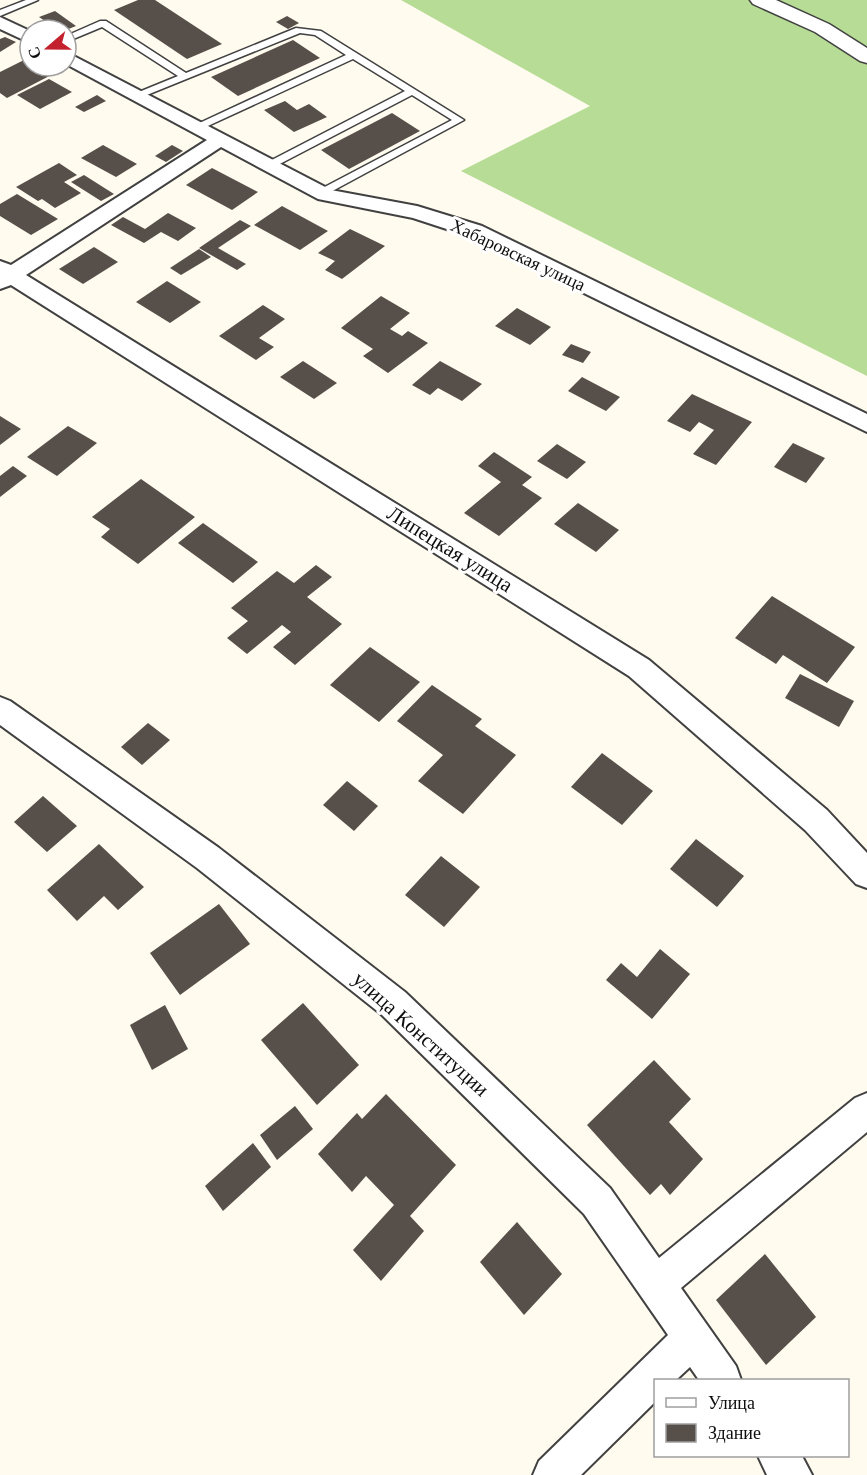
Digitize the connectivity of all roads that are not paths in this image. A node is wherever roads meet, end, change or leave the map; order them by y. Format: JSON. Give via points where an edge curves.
{"nodes":[{"id":1,"x":34,"y":0,"type":"edge"},
{"id":2,"x":760,"y":0,"type":"edge"},
{"id":3,"x":0,"y":13,"type":"edge"},
{"id":4,"x":0,"y":22,"type":"edge"},
{"id":5,"x":18,"y":32,"type":"edge"},
{"id":6,"x":78,"y":34,"type":"edge"},
{"id":7,"x":353,"y":55,"type":"junction"},
{"id":8,"x":867,"y":57,"type":"edge"},
{"id":9,"x":78,"y":64,"type":"edge"},
{"id":10,"x":185,"y":76,"type":"junction"},
{"id":11,"x":412,"y":91,"type":"junction"},
{"id":12,"x":137,"y":96,"type":"junction"},
{"id":13,"x":197,"y":128,"type":"junction"},
{"id":14,"x":219,"y":140,"type":"junction"},
{"id":15,"x":268,"y":166,"type":"junction"},
{"id":16,"x":321,"y":193,"type":"junction"},
{"id":17,"x":4,"y":274,"type":"edge"},
{"id":18,"x":867,"y":424,"type":"edge"},
{"id":19,"x":0,"y":709,"type":"edge"},
{"id":20,"x":867,"y":874,"type":"edge"},
{"id":21,"x":867,"y":1110,"type":"edge"},
{"id":22,"x":657,"y":1284,"type":"junction"},
{"id":23,"x":692,"y":1338,"type":"junction"},
{"id":24,"x":721,"y":1379,"type":"edge"},
{"id":25,"x":779,"y":1457,"type":"edge"},
{"id":26,"x":553,"y":1475,"type":"edge"},
{"id":27,"x":792,"y":1475,"type":"edge"}],
"edges":[{"from":1,"to":3,"type":"lane"},
{"from":2,"to":8,"type":"street","via":[[822,28]]},
{"from":4,"to":5,"type":"street"},
{"from":6,"to":10,"type":"lane","via":[[103,23]]},
{"from":7,"to":10,"type":"lane","via":[[318,33],[298,30]]},
{"from":7,"to":11,"type":"lane"},
{"from":7,"to":13,"type":"lane"},
{"from":9,"to":12,"type":"street","name":"Хабаровская улица"},
{"from":10,"to":12,"type":"lane"},
{"from":11,"to":15,"type":"lane"},
{"from":11,"to":16,"type":"lane","via":[[459,120]]},
{"from":12,"to":13,"type":"street","name":"Хабаровская улица"},
{"from":13,"to":14,"type":"street","name":"Хабаровская улица"},
{"from":14,"to":15,"type":"street","name":"Хабаровская улица"},
{"from":14,"to":17,"type":"street"},
{"from":15,"to":16,"type":"street","name":"Хабаровская улица"},
{"from":16,"to":18,"type":"street","name":"Хабаровская улица","via":[[417,212],[475,231]]},
{"from":17,"to":20,"type":"street","name":"Липецкая улица","via":[[639,668],[816,820]]},
{"from":19,"to":22,"type":"street","name":"улица Конституции","via":[[208,858],[393,1003],[597,1201]]},
{"from":21,"to":22,"type":"street"},
{"from":22,"to":23,"type":"street","name":"улица Конституции"},
{"from":23,"to":24,"type":"street","name":"улица Конституции"},
{"from":23,"to":26,"type":"street"},
{"from":25,"to":27,"type":"street"}]}
